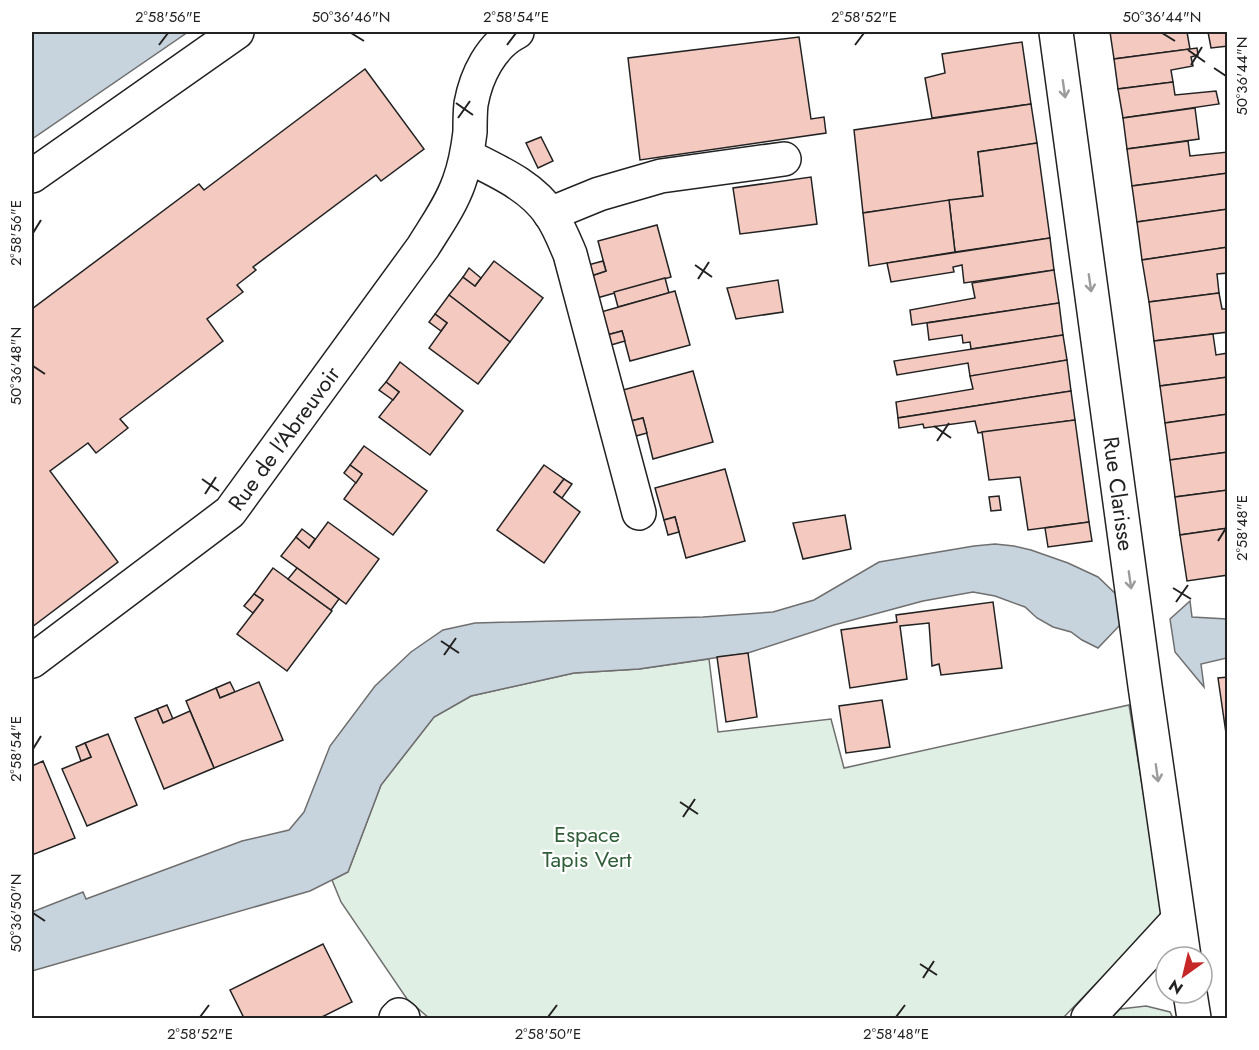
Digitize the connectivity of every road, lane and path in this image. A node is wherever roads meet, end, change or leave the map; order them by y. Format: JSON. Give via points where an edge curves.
{"nodes":[{"id":1,"x":237,"y":32,"type":"edge"},
{"id":2,"x":517,"y":32,"type":"edge"},
{"id":3,"x":1056,"y":32,"type":"edge"},
{"id":4,"x":467,"y":156,"type":"junction"},
{"id":5,"x":784,"y":159,"type":"dead end"},
{"id":6,"x":32,"y":176,"type":"edge"},
{"id":7,"x":550,"y":214,"type":"junction"},
{"id":8,"x":639,"y":513,"type":"dead end"},
{"id":9,"x":32,"y":661,"type":"edge"},
{"id":10,"x":1179,"y":920,"type":"junction"},
{"id":11,"x":1182,"y":945,"type":"edge"},
{"id":12,"x":1088,"y":1018,"type":"edge"}],
"edges":[{"from":1,"to":6,"type":"street"},
{"from":2,"to":4,"type":"street","name":"Rue de l'Abreuvoir","via":[[491,55],[479,76],[471,104]]},
{"from":3,"to":10,"type":"street","name":"Rue Clarisse","one_way":true},
{"from":4,"to":7,"type":"street","via":[[515,181]]},
{"from":4,"to":9,"type":"street","name":"Rue de l'Abreuvoir","via":[[459,183],[423,247],[230,512]]},
{"from":5,"to":7,"type":"street","via":[[661,176],[598,194]]},
{"from":7,"to":8,"type":"street","via":[[570,254]]},
{"from":10,"to":11,"type":"street","name":"Rue Clarisse"},
{"from":10,"to":12,"type":"street"}]}
